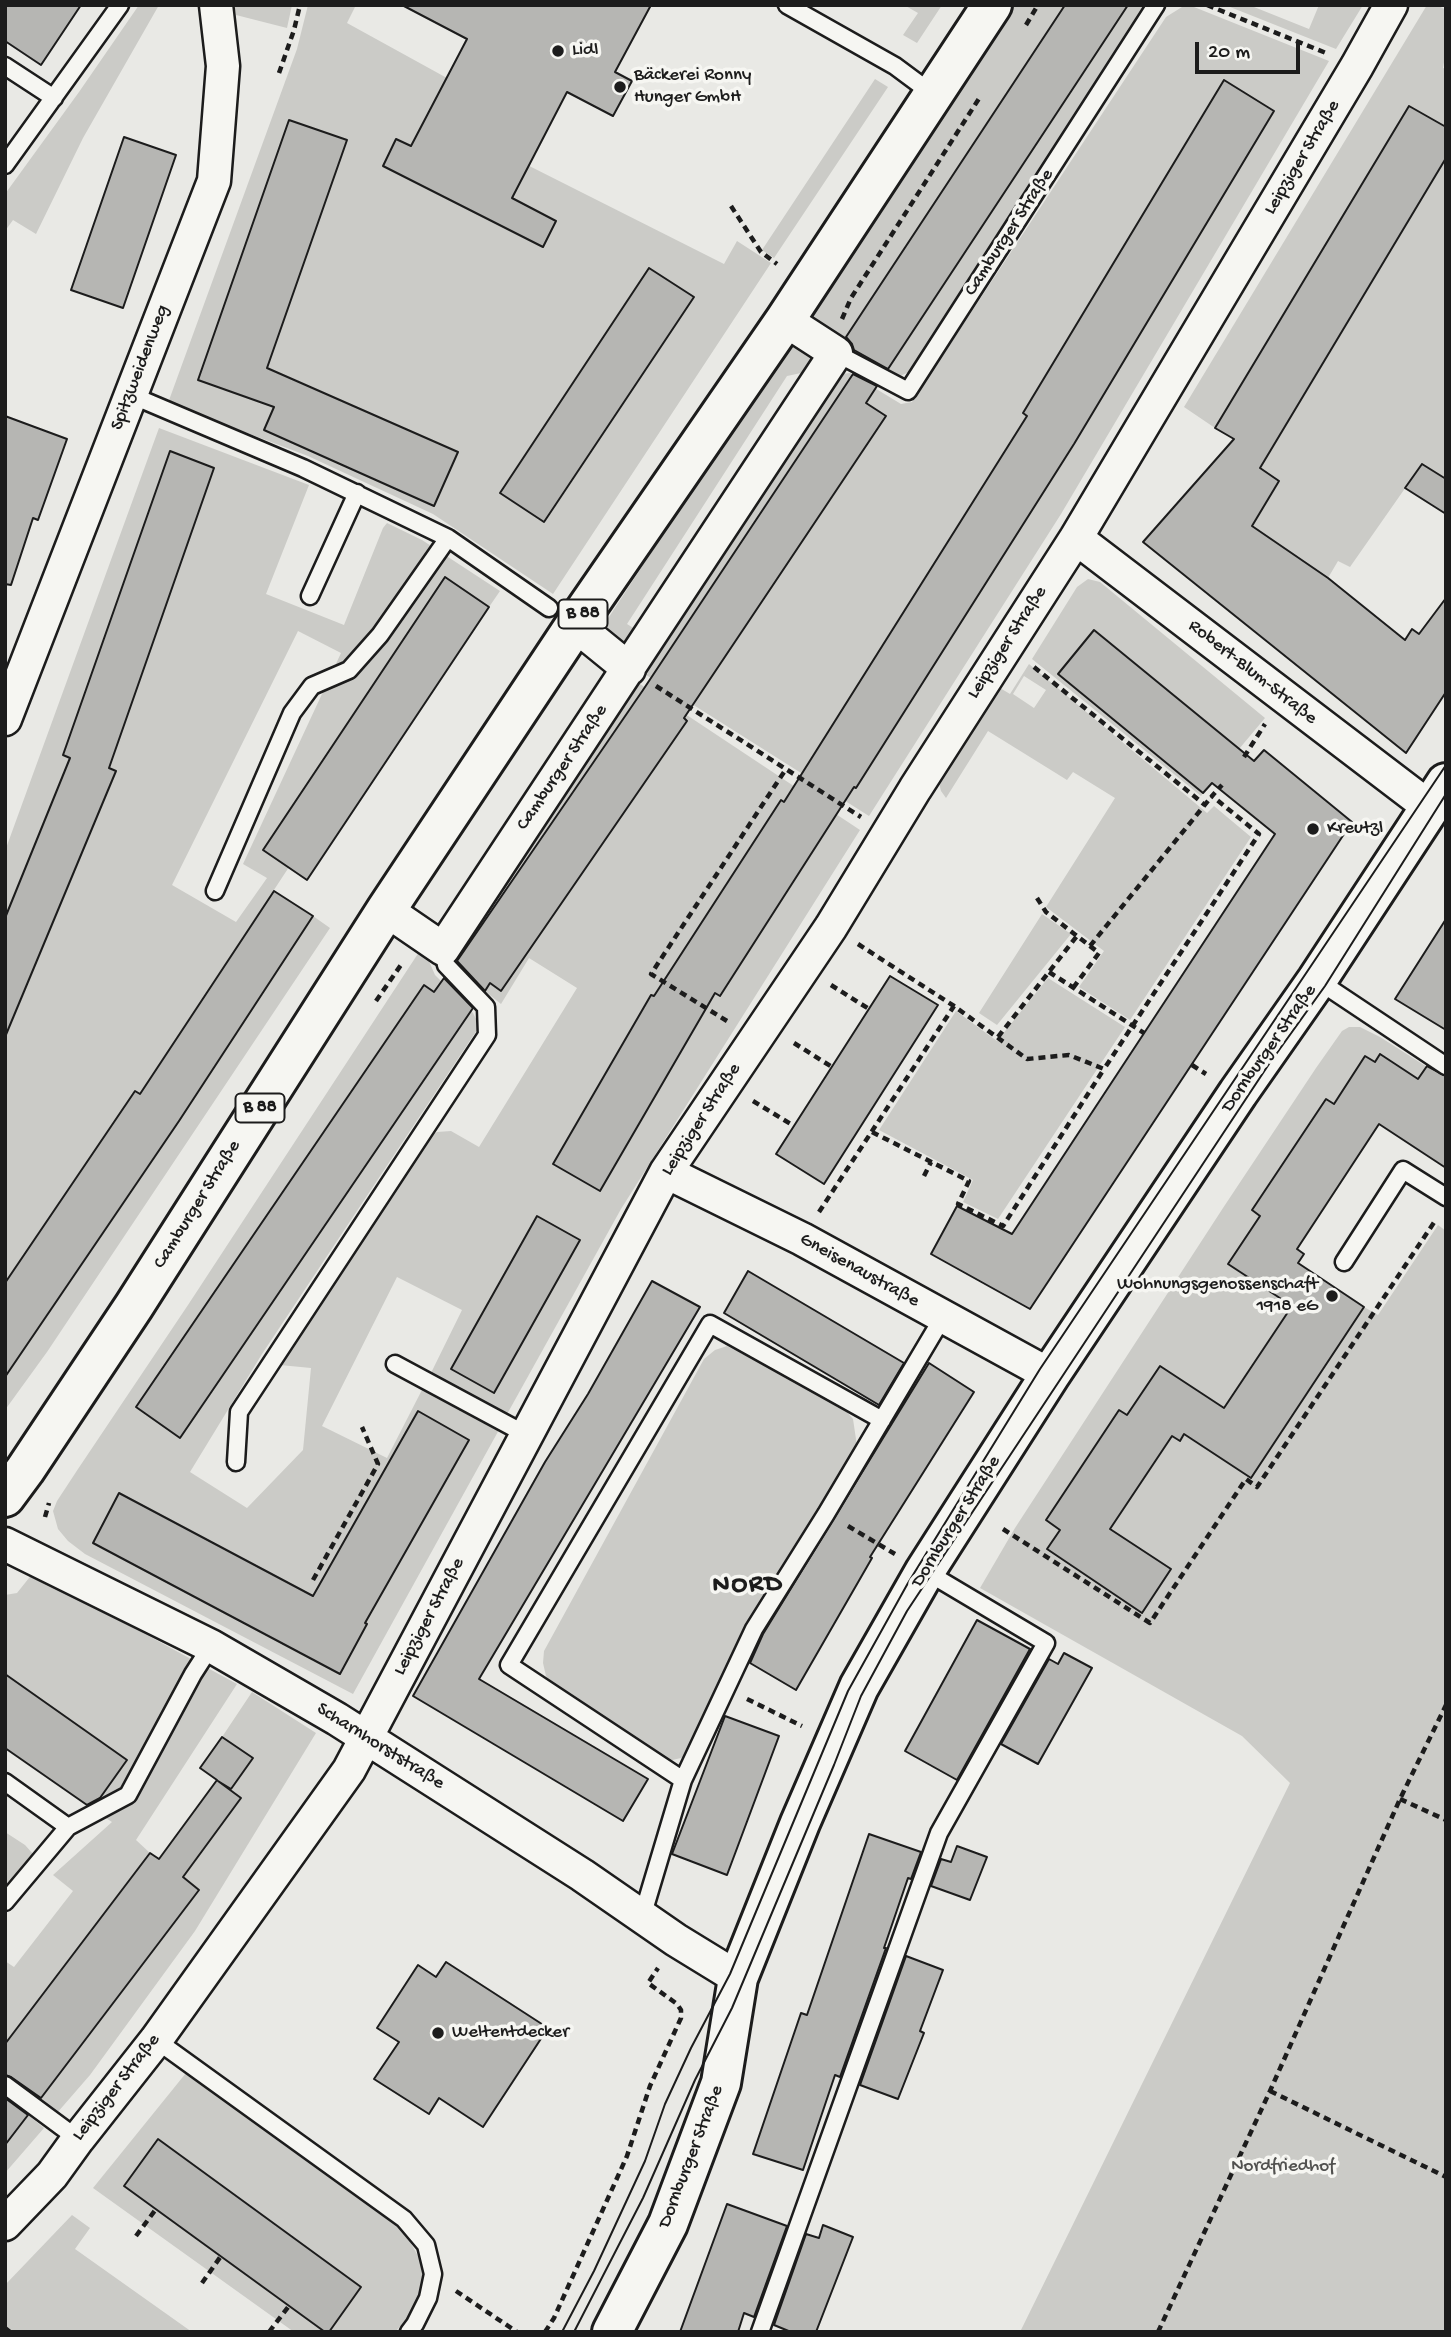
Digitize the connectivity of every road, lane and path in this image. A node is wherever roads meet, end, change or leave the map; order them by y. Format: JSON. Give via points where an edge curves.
{"nodes":[{"id":1,"x":120,"y":5,"type":"edge"},
{"id":2,"x":216,"y":5,"type":"edge"},
{"id":3,"x":300,"y":5,"type":"edge"},
{"id":4,"x":787,"y":5,"type":"edge"},
{"id":5,"x":992,"y":5,"type":"edge"},
{"id":6,"x":1038,"y":5,"type":"edge"},
{"id":7,"x":1156,"y":5,"type":"edge"},
{"id":8,"x":1207,"y":5,"type":"edge"},
{"id":9,"x":1391,"y":5,"type":"edge"},
{"id":10,"x":1023,"y":29,"type":"dead end"},
{"id":11,"x":5,"y":66,"type":"edge"},
{"id":12,"x":1357,"y":66,"type":"junction"},
{"id":13,"x":279,"y":73,"type":"dead end"},
{"id":14,"x":986,"y":87,"type":"dead end"},
{"id":15,"x":934,"y":94,"type":"junction"},
{"id":16,"x":54,"y":98,"type":"junction"},
{"id":17,"x":5,"y":165,"type":"edge"},
{"id":18,"x":732,"y":206,"type":"dead end"},
{"id":19,"x":777,"y":264,"type":"dead end"},
{"id":20,"x":785,"y":320,"type":"junction"},
{"id":21,"x":833,"y":351,"type":"junction"},
{"id":22,"x":131,"y":395,"type":"junction"},
{"id":23,"x":356,"y":493,"type":"junction"},
{"id":24,"x":448,"y":538,"type":"junction"},
{"id":25,"x":1076,"y":538,"type":"junction"},
{"id":26,"x":310,"y":596,"type":"dead end"},
{"id":27,"x":562,"y":616,"type":"junction"},
{"id":28,"x":1026,"y":660,"type":"dead end"},
{"id":29,"x":629,"y":669,"type":"junction"},
{"id":30,"x":5,"y":719,"type":"edge"},
{"id":31,"x":786,"y":769,"type":"junction"},
{"id":32,"x":1222,"y":785,"type":"dead end"},
{"id":33,"x":1438,"y":795,"type":"edge"},
{"id":34,"x":1212,"y":796,"type":"junction"},
{"id":35,"x":1205,"y":805,"type":"junction"},
{"id":36,"x":887,"y":833,"type":"junction"},
{"id":37,"x":215,"y":891,"type":"dead end"},
{"id":38,"x":1037,"y":898,"type":"dead end"},
{"id":39,"x":386,"y":910,"type":"junction"},
{"id":40,"x":831,"y":927,"type":"junction"},
{"id":41,"x":1077,"y":936,"type":"junction"},
{"id":42,"x":1090,"y":946,"type":"junction"},
{"id":43,"x":443,"y":949,"type":"junction"},
{"id":44,"x":803,"y":968,"type":"junction"},
{"id":45,"x":1049,"y":972,"type":"junction"},
{"id":46,"x":1317,"y":980,"type":"junction"},
{"id":47,"x":1073,"y":988,"type":"junction"},
{"id":48,"x":954,"y":1006,"type":"junction"},
{"id":49,"x":869,"y":1009,"type":"dead end"},
{"id":50,"x":750,"y":1025,"type":"junction"},
{"id":51,"x":1132,"y":1027,"type":"junction"},
{"id":52,"x":1144,"y":1032,"type":"dead end"},
{"id":53,"x":998,"y":1037,"type":"junction"},
{"id":54,"x":1446,"y":1066,"type":"edge"},
{"id":55,"x":832,"y":1067,"type":"dead end"},
{"id":56,"x":1104,"y":1069,"type":"junction"},
{"id":57,"x":726,"y":1083,"type":"junction"},
{"id":58,"x":794,"y":1126,"type":"dead end"},
{"id":59,"x":872,"y":1132,"type":"junction"},
{"id":60,"x":931,"y":1162,"type":"junction"},
{"id":61,"x":666,"y":1172,"type":"junction"},
{"id":62,"x":923,"y":1176,"type":"dead end"},
{"id":63,"x":1446,"y":1197,"type":"edge"},
{"id":64,"x":1436,"y":1219,"type":"dead end"},
{"id":65,"x":802,"y":1239,"type":"junction"},
{"id":66,"x":1344,"y":1262,"type":"dead end"},
{"id":67,"x":943,"y":1317,"type":"junction"},
{"id":68,"x":395,"y":1364,"type":"dead end"},
{"id":69,"x":1050,"y":1375,"type":"junction"},
{"id":70,"x":882,"y":1420,"type":"junction"},
{"id":71,"x":362,"y":1427,"type":"dead end"},
{"id":72,"x":527,"y":1435,"type":"junction"},
{"id":73,"x":236,"y":1462,"type":"dead end"},
{"id":74,"x":5,"y":1497,"type":"edge"},
{"id":75,"x":826,"y":1514,"type":"junction"},
{"id":76,"x":1003,"y":1530,"type":"dead end"},
{"id":77,"x":5,"y":1544,"type":"edge"},
{"id":78,"x":925,"y":1571,"type":"junction"},
{"id":79,"x":313,"y":1580,"type":"dead end"},
{"id":80,"x":211,"y":1646,"type":"junction"},
{"id":81,"x":727,"y":1689,"type":"junction"},
{"id":82,"x":1446,"y":1705,"type":"edge"},
{"id":83,"x":367,"y":1737,"type":"junction"},
{"id":84,"x":835,"y":1744,"type":"junction"},
{"id":85,"x":683,"y":1780,"type":"junction"},
{"id":86,"x":5,"y":1782,"type":"edge"},
{"id":87,"x":1400,"y":1799,"type":"junction"},
{"id":88,"x":1446,"y":1820,"type":"edge"},
{"id":89,"x":68,"y":1827,"type":"junction"},
{"id":90,"x":5,"y":1902,"type":"edge"},
{"id":91,"x":642,"y":1917,"type":"junction"},
{"id":92,"x":664,"y":1958,"type":"dead end"},
{"id":93,"x":738,"y":1978,"type":"junction"},
{"id":94,"x":156,"y":2040,"type":"junction"},
{"id":95,"x":5,"y":2085,"type":"edge"},
{"id":96,"x":1270,"y":2091,"type":"junction"},
{"id":97,"x":78,"y":2139,"type":"junction"},
{"id":98,"x":1446,"y":2177,"type":"edge"},
{"id":99,"x":156,"y":2209,"type":"dead end"},
{"id":100,"x":5,"y":2224,"type":"edge"},
{"id":101,"x":136,"y":2236,"type":"dead end"},
{"id":102,"x":221,"y":2256,"type":"dead end"},
{"id":103,"x":433,"y":2274,"type":"junction"},
{"id":104,"x":202,"y":2283,"type":"dead end"},
{"id":105,"x":289,"y":2306,"type":"dead end"},
{"id":106,"x":5,"y":2328,"type":"edge"},
{"id":107,"x":10,"y":2332,"type":"edge"},
{"id":108,"x":269,"y":2332,"type":"edge"},
{"id":109,"x":409,"y":2332,"type":"edge"},
{"id":110,"x":517,"y":2332,"type":"edge"},
{"id":111,"x":545,"y":2332,"type":"edge"},
{"id":112,"x":612,"y":2332,"type":"edge"},
{"id":113,"x":761,"y":2332,"type":"edge"},
{"id":114,"x":1158,"y":2332,"type":"edge"}],
"edges":[{"from":1,"to":16,"type":"lane"},
{"from":2,"to":22,"type":"street","name":"Spitzweidenweg","via":[[223,66],[214,181]]},
{"from":3,"to":13,"type":"path"},
{"from":4,"to":15,"type":"lane","via":[[895,66]]},
{"from":5,"to":15,"type":"main road","name":"Camburger Straße","number":"B 88"},
{"from":6,"to":10,"type":"path"},
{"from":7,"to":21,"type":"lane","name":"Camburger Straße","via":[[908,391]]},
{"from":8,"to":12,"type":"path"},
{"from":9,"to":12,"type":"street","name":"Leipziger Straße"},
{"from":11,"to":16,"type":"lane"},
{"from":12,"to":25,"type":"street","name":"Leipziger Straße"},
{"from":14,"to":21,"type":"path","via":[[851,298]]},
{"from":15,"to":20,"type":"main road","name":"Camburger Straße","number":"B 88"},
{"from":16,"to":17,"type":"lane"},
{"from":18,"to":19,"type":"path","via":[[761,252]]},
{"from":20,"to":21,"type":"street","name":"Camburger Straße"},
{"from":20,"to":27,"type":"main road","name":"Camburger Straße","number":"B 88"},
{"from":21,"to":29,"type":"street","name":"Camburger Straße"},
{"from":22,"to":23,"type":"lane"},
{"from":22,"to":30,"type":"street","name":"Spitzweidenweg"},
{"from":23,"to":24,"type":"lane"},
{"from":23,"to":26,"type":"lane"},
{"from":24,"to":27,"type":"lane"},
{"from":24,"to":37,"type":"lane","via":[[380,635],[349,670],[312,686],[292,713]]},
{"from":25,"to":33,"type":"street","name":"Robert-Blum-Straße"},
{"from":25,"to":36,"type":"street","name":"Leipziger Straße"},
{"from":27,"to":29,"type":"street"},
{"from":27,"to":39,"type":"main road","name":"Camburger Straße","number":"B 88"},
{"from":28,"to":35,"type":"path"},
{"from":29,"to":31,"type":"path"},
{"from":29,"to":43,"type":"street","name":"Camburger Straße"},
{"from":31,"to":36,"type":"path"},
{"from":31,"to":50,"type":"path","via":[[651,974]]},
{"from":32,"to":34,"type":"path"},
{"from":33,"to":46,"type":"main road","name":"Dornburger Straße"},
{"from":34,"to":35,"type":"path"},
{"from":34,"to":51,"type":"path","via":[[1259,834]]},
{"from":35,"to":42,"type":"path"},
{"from":36,"to":40,"type":"street","name":"Leipziger Straße"},
{"from":38,"to":41,"type":"path","via":[[1046,912]]},
{"from":39,"to":43,"type":"street"},
{"from":39,"to":74,"type":"main road","name":"Camburger Straße","number":"B 88","via":[[134,1306]]},
{"from":40,"to":44,"type":"street","name":"Leipziger Straße"},
{"from":40,"to":48,"type":"path"},
{"from":41,"to":42,"type":"path"},
{"from":41,"to":45,"type":"path"},
{"from":42,"to":47,"type":"path","via":[[1099,953]]},
{"from":43,"to":73,"type":"lane","via":[[446,965],[486,1007],[487,1035],[239,1412]]},
{"from":44,"to":49,"type":"path"},
{"from":44,"to":50,"type":"street","name":"Leipziger Straße"},
{"from":45,"to":47,"type":"path"},
{"from":45,"to":53,"type":"path"},
{"from":46,"to":54,"type":"lane"},
{"from":46,"to":69,"type":"main road","name":"Dornburger Straße"},
{"from":47,"to":51,"type":"path"},
{"from":48,"to":53,"type":"path"},
{"from":48,"to":59,"type":"path"},
{"from":50,"to":55,"type":"path"},
{"from":50,"to":57,"type":"street","name":"Leipziger Straße"},
{"from":51,"to":52,"type":"path"},
{"from":51,"to":56,"type":"path"},
{"from":53,"to":56,"type":"path","via":[[1027,1059],[1069,1055]]},
{"from":56,"to":60,"type":"path","via":[[1003,1226],[958,1204],[969,1181]]},
{"from":57,"to":58,"type":"path"},
{"from":57,"to":61,"type":"street","name":"Leipziger Straße"},
{"from":59,"to":60,"type":"path"},
{"from":59,"to":65,"type":"path"},
{"from":60,"to":62,"type":"path"},
{"from":61,"to":65,"type":"street","name":"Gneisenaustraße"},
{"from":61,"to":72,"type":"street","name":"Leipziger Straße"},
{"from":63,"to":66,"type":"lane","via":[[1403,1170]]},
{"from":64,"to":76,"type":"path","via":[[1257,1487],[1246,1479],[1150,1623]]},
{"from":65,"to":67,"type":"street","name":"Gneisenaustraße"},
{"from":67,"to":69,"type":"street","name":"Gneisenaustraße"},
{"from":67,"to":70,"type":"lane"},
{"from":68,"to":72,"type":"lane"},
{"from":69,"to":78,"type":"main road","name":"Dornburger Straße"},
{"from":70,"to":75,"type":"lane"},
{"from":70,"to":85,"type":"lane","via":[[710,1324],[509,1665]]},
{"from":71,"to":79,"type":"path","via":[[379,1464]]},
{"from":72,"to":83,"type":"street","name":"Leipziger Straße"},
{"from":75,"to":78,"type":"path"},
{"from":75,"to":81,"type":"lane","via":[[754,1629]]},
{"from":77,"to":80,"type":"street","name":"Scharnhorststraße"},
{"from":78,"to":84,"type":"main road","name":"Dornburger Straße","via":[[859,1687]]},
{"from":78,"to":113,"type":"lane","via":[[1046,1643],[939,1833]]},
{"from":80,"to":83,"type":"street","name":"Scharnhorststraße"},
{"from":80,"to":89,"type":"lane","via":[[128,1794]]},
{"from":81,"to":84,"type":"path"},
{"from":81,"to":85,"type":"lane"},
{"from":82,"to":87,"type":"path"},
{"from":83,"to":91,"type":"street","name":"Scharnhorststraße"},
{"from":83,"to":94,"type":"street","name":"Leipziger Straße","via":[[349,1770]]},
{"from":84,"to":93,"type":"main road","name":"Dornburger Straße"},
{"from":85,"to":91,"type":"lane"},
{"from":86,"to":89,"type":"lane"},
{"from":87,"to":88,"type":"path"},
{"from":87,"to":96,"type":"path"},
{"from":89,"to":90,"type":"lane"},
{"from":91,"to":93,"type":"street","name":"Scharnhorststraße"},
{"from":92,"to":111,"type":"path","via":[[648,1983],[677,2004],[681,2018],[650,2086],[627,2156]]},
{"from":93,"to":112,"type":"main road","name":"Dornburger Straße","via":[[721,2082],[668,2224]]},
{"from":94,"to":97,"type":"street","name":"Leipziger Straße"},
{"from":94,"to":103,"type":"lane","via":[[404,2219],[426,2245]]},
{"from":95,"to":97,"type":"lane"},
{"from":96,"to":98,"type":"path"},
{"from":96,"to":114,"type":"path"},
{"from":97,"to":100,"type":"street","name":"Leipziger Straße","via":[[52,2175]]},
{"from":99,"to":101,"type":"path"},
{"from":102,"to":104,"type":"path"},
{"from":103,"to":109,"type":"lane","via":[[428,2298]]},
{"from":103,"to":110,"type":"path"},
{"from":105,"to":108,"type":"path"},
{"from":106,"to":107,"type":"path"}]}
